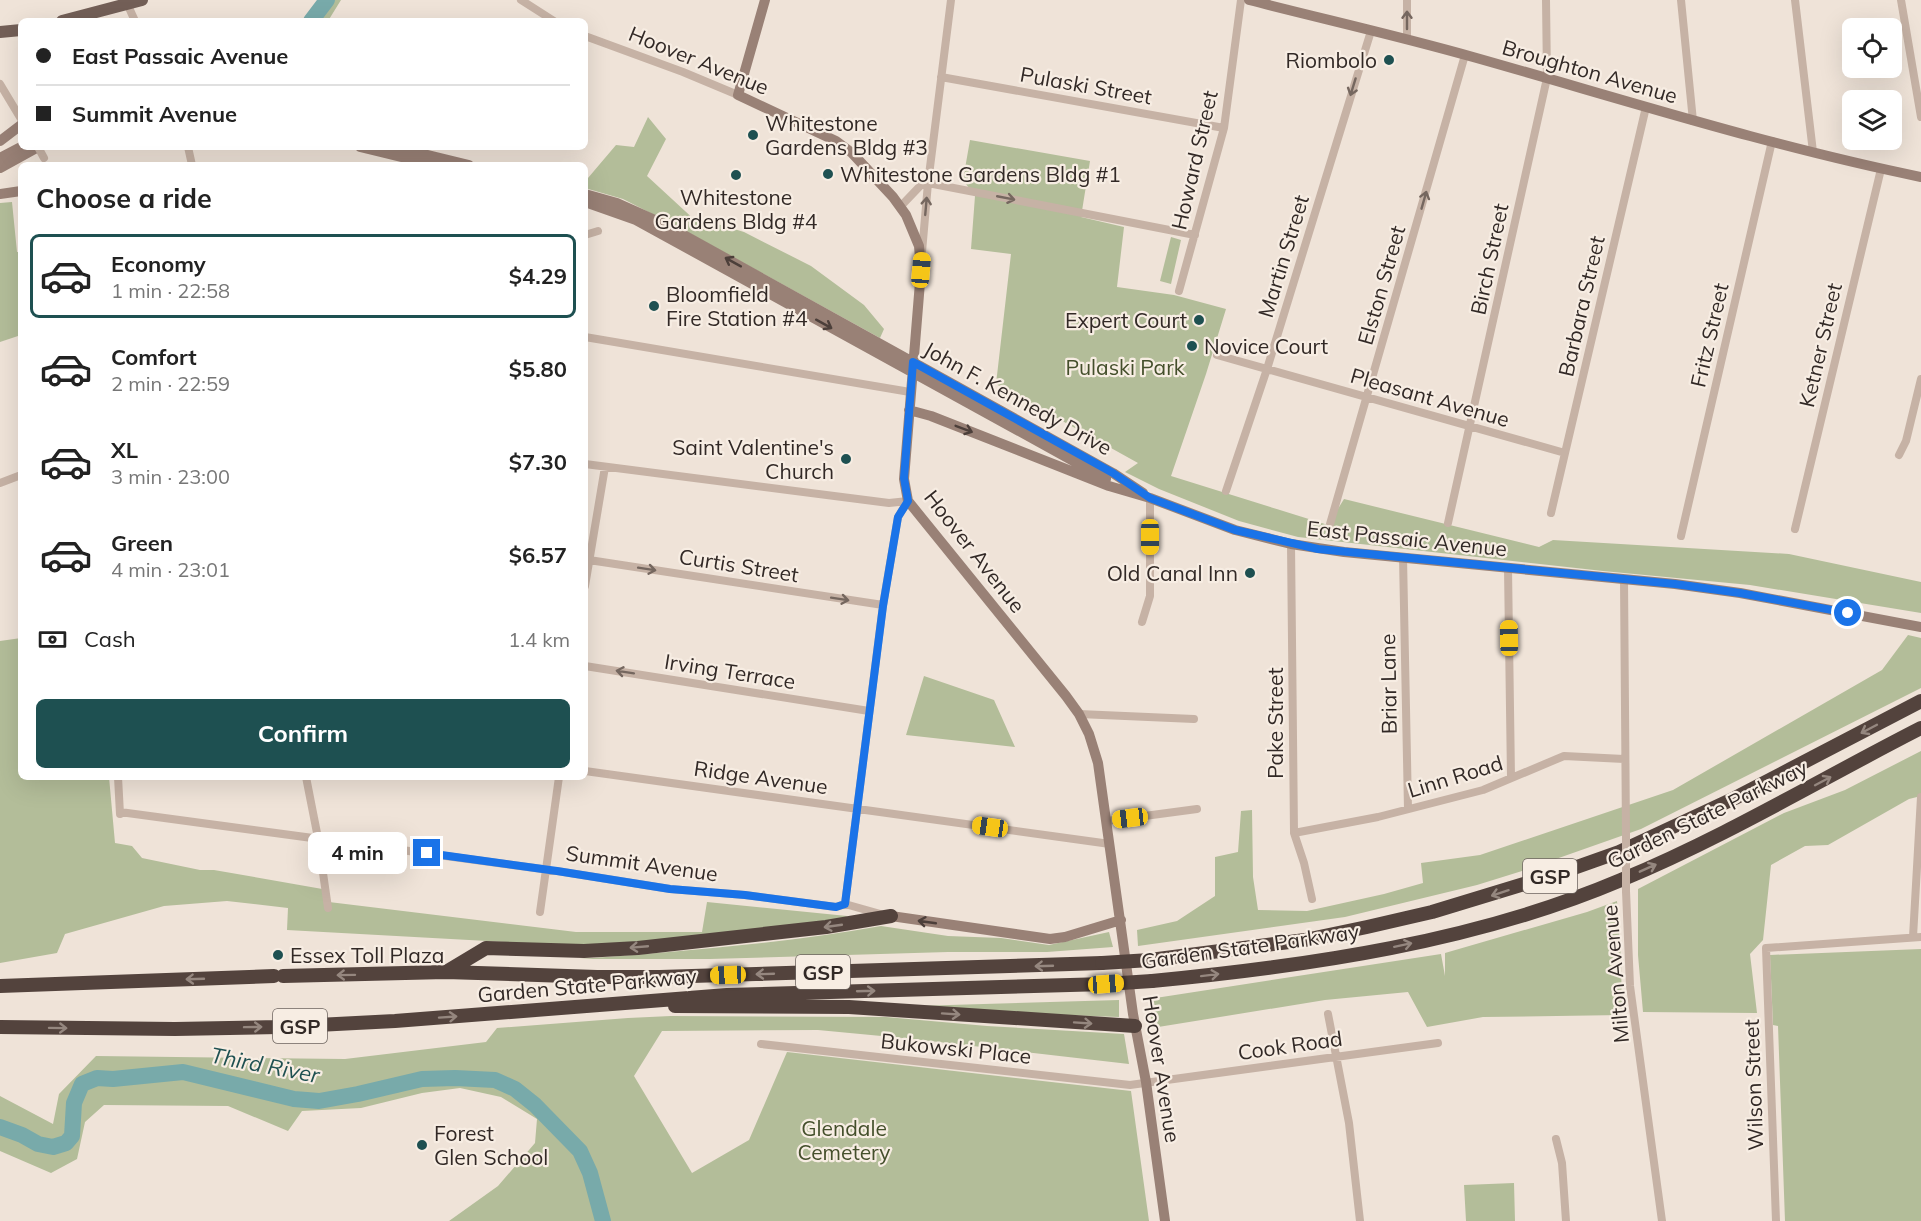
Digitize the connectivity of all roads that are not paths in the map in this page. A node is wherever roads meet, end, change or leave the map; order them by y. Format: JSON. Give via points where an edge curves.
{"nodes":[{"id":1,"x":142,"y":0,"type":"edge"},
{"id":2,"x":521,"y":0,"type":"edge"},
{"id":3,"x":765,"y":0,"type":"edge"},
{"id":4,"x":951,"y":0,"type":"edge"},
{"id":5,"x":1241,"y":0,"type":"edge"},
{"id":6,"x":1248,"y":0,"type":"edge"},
{"id":7,"x":1407,"y":0,"type":"edge"},
{"id":8,"x":1546,"y":0,"type":"edge"},
{"id":9,"x":1681,"y":0,"type":"edge"},
{"id":10,"x":1795,"y":0,"type":"edge"},
{"id":11,"x":1901,"y":0,"type":"edge"},
{"id":12,"x":126,"y":2,"type":"edge"},
{"id":13,"x":72,"y":18,"type":"edge"},
{"id":14,"x":134,"y":18,"type":"edge"},
{"id":15,"x":549,"y":18,"type":"edge"},
{"id":16,"x":18,"y":30,"type":"edge"},
{"id":17,"x":1371,"y":31,"type":"junction"},
{"id":18,"x":0,"y":32,"type":"edge"},
{"id":19,"x":588,"y":37,"type":"edge"},
{"id":20,"x":1407,"y":40,"type":"junction"},
{"id":21,"x":1466,"y":55,"type":"junction"},
{"id":22,"x":941,"y":77,"type":"junction"},
{"id":23,"x":1547,"y":78,"type":"junction"},
{"id":24,"x":0,"y":84,"type":"edge"},
{"id":25,"x":738,"y":95,"type":"junction"},
{"id":26,"x":1646,"y":107,"type":"junction"},
{"id":27,"x":18,"y":114,"type":"edge"},
{"id":28,"x":1921,"y":117,"type":"edge"},
{"id":29,"x":1693,"y":121,"type":"junction"},
{"id":30,"x":18,"y":127,"type":"edge"},
{"id":31,"x":1224,"y":128,"type":"junction"},
{"id":32,"x":0,"y":141,"type":"edge"},
{"id":33,"x":1772,"y":141,"type":"junction"},
{"id":34,"x":18,"y":149,"type":"edge"},
{"id":35,"x":33,"y":150,"type":"edge"},
{"id":36,"x":372,"y":150,"type":"edge"},
{"id":37,"x":407,"y":150,"type":"edge"},
{"id":38,"x":1813,"y":152,"type":"junction"},
{"id":39,"x":0,"y":158,"type":"edge"},
{"id":40,"x":422,"y":162,"type":"edge"},
{"id":41,"x":457,"y":162,"type":"edge"},
{"id":42,"x":0,"y":168,"type":"edge"},
{"id":43,"x":1881,"y":169,"type":"junction"},
{"id":44,"x":1921,"y":177,"type":"edge"},
{"id":45,"x":928,"y":183,"type":"junction"},
{"id":46,"x":18,"y":191,"type":"edge"},
{"id":47,"x":0,"y":194,"type":"edge"},
{"id":48,"x":588,"y":195,"type":"edge"},
{"id":49,"x":588,"y":203,"type":"edge"},
{"id":50,"x":900,"y":207,"type":"junction"},
{"id":51,"x":598,"y":231,"type":"dead end"},
{"id":52,"x":588,"y":234,"type":"edge"},
{"id":53,"x":1194,"y":235,"type":"junction"},
{"id":54,"x":921,"y":270,"type":"junction"},
{"id":55,"x":1179,"y":291,"type":"dead end"},
{"id":56,"x":588,"y":338,"type":"edge"},
{"id":57,"x":1216,"y":355,"type":"dead end"},
{"id":58,"x":912,"y":367,"type":"junction"},
{"id":59,"x":1266,"y":369,"type":"junction"},
{"id":60,"x":1921,"y":379,"type":"edge"},
{"id":61,"x":910,"y":392,"type":"junction"},
{"id":62,"x":1368,"y":398,"type":"junction"},
{"id":63,"x":909,"y":410,"type":"junction"},
{"id":64,"x":1470,"y":426,"type":"junction"},
{"id":65,"x":1565,"y":453,"type":"junction"},
{"id":66,"x":1899,"y":455,"type":"dead end"},
{"id":67,"x":588,"y":464,"type":"edge"},
{"id":68,"x":605,"y":467,"type":"junction"},
{"id":69,"x":18,"y":476,"type":"edge"},
{"id":70,"x":0,"y":483,"type":"edge"},
{"id":71,"x":1226,"y":491,"type":"dead end"},
{"id":72,"x":1150,"y":498,"type":"junction"},
{"id":73,"x":908,"y":501,"type":"junction"},
{"id":74,"x":1551,"y":513,"type":"dead end"},
{"id":75,"x":1448,"y":523,"type":"dead end"},
{"id":76,"x":1330,"y":524,"type":"dead end"},
{"id":77,"x":1795,"y":529,"type":"dead end"},
{"id":78,"x":1680,"y":536,"type":"dead end"},
{"id":79,"x":1291,"y":544,"type":"junction"},
{"id":80,"x":1403,"y":557,"type":"junction"},
{"id":81,"x":589,"y":560,"type":"junction"},
{"id":82,"x":588,"y":566,"type":"edge"},
{"id":83,"x":1508,"y":568,"type":"junction"},
{"id":84,"x":1624,"y":579,"type":"junction"},
{"id":85,"x":883,"y":606,"type":"junction"},
{"id":86,"x":1142,"y":622,"type":"dead end"},
{"id":87,"x":1921,"y":627,"type":"edge"},
{"id":88,"x":588,"y":666,"type":"edge"},
{"id":89,"x":1921,"y":701,"type":"edge"},
{"id":90,"x":869,"y":711,"type":"junction"},
{"id":91,"x":1079,"y":714,"type":"junction"},
{"id":92,"x":1194,"y":719,"type":"dead end"},
{"id":93,"x":1921,"y":728,"type":"edge"},
{"id":94,"x":1624,"y":759,"type":"junction"},
{"id":95,"x":588,"y":771,"type":"edge"},
{"id":96,"x":1511,"y":778,"type":"junction"},
{"id":97,"x":118,"y":780,"type":"edge"},
{"id":98,"x":307,"y":780,"type":"edge"},
{"id":99,"x":559,"y":780,"type":"edge"},
{"id":100,"x":1921,"y":797,"type":"edge"},
{"id":101,"x":858,"y":808,"type":"junction"},
{"id":102,"x":1197,"y":809,"type":"dead end"},
{"id":103,"x":1408,"y":809,"type":"junction"},
{"id":104,"x":1107,"y":820,"type":"junction"},
{"id":105,"x":1294,"y":833,"type":"junction"},
{"id":106,"x":318,"y":838,"type":"junction"},
{"id":107,"x":1110,"y":844,"type":"junction"},
{"id":108,"x":546,"y":869,"type":"junction"},
{"id":109,"x":1312,"y":899,"type":"dead end"},
{"id":110,"x":845,"y":904,"type":"junction"},
{"id":111,"x":328,"y":908,"type":"dead end"},
{"id":112,"x":540,"y":912,"type":"dead end"},
{"id":113,"x":891,"y":916,"type":"junction"},
{"id":114,"x":1121,"y":920,"type":"junction"},
{"id":115,"x":1917,"y":937,"type":"edge"},
{"id":116,"x":446,"y":972,"type":"junction"},
{"id":117,"x":0,"y":987,"type":"edge"},
{"id":118,"x":598,"y":1006,"type":"junction"},
{"id":119,"x":1328,"y":1014,"type":"dead end"},
{"id":120,"x":1135,"y":1026,"type":"junction"},
{"id":121,"x":0,"y":1027,"type":"edge"},
{"id":122,"x":1438,"y":1043,"type":"dead end"},
{"id":123,"x":761,"y":1044,"type":"dead end"},
{"id":124,"x":1336,"y":1057,"type":"junction"},
{"id":125,"x":1146,"y":1082,"type":"junction"},
{"id":126,"x":1556,"y":1139,"type":"dead end"},
{"id":127,"x":1165,"y":1221,"type":"edge"},
{"id":128,"x":1360,"y":1221,"type":"edge"},
{"id":129,"x":1566,"y":1221,"type":"edge"},
{"id":130,"x":1662,"y":1221,"type":"edge"},
{"id":131,"x":1776,"y":1221,"type":"edge"}],
"edges":[{"from":1,"to":12,"type":"main road"},
{"from":2,"to":15,"type":"street"},
{"from":3,"to":25,"type":"street"},
{"from":4,"to":22,"type":"street"},
{"from":5,"to":31,"type":"street","name":"Howard Street"},
{"from":6,"to":17,"type":"street","name":"Broughton Avenue"},
{"from":20,"to":7,"type":"street","one_way":true},
{"from":8,"to":23,"type":"street","name":"Birch Street"},
{"from":9,"to":29,"type":"street"},
{"from":10,"to":38,"type":"street"},
{"from":11,"to":28,"type":"street"},
{"from":12,"to":13,"type":"main road"},
{"from":12,"to":14,"type":"street"},
{"from":16,"to":18,"type":"main road"},
{"from":17,"to":20,"type":"street","name":"Broughton Avenue"},
{"from":17,"to":59,"type":"street","name":"Martin Street","one_way":true},
{"from":19,"to":25,"type":"street","name":"Hoover Avenue"},
{"from":20,"to":21,"type":"street","name":"Broughton Avenue"},
{"from":21,"to":23,"type":"street","name":"Broughton Avenue"},
{"from":62,"to":21,"type":"street","name":"Elston Street","one_way":true},
{"from":22,"to":31,"type":"street","name":"Pulaski Street"},
{"from":22,"to":45,"type":"street"},
{"from":23,"to":26,"type":"street","name":"Broughton Avenue"},
{"from":23,"to":64,"type":"street","name":"Birch Street"},
{"from":24,"to":27,"type":"street"},
{"from":25,"to":50,"type":"street","name":"Hoover Avenue","via":[[844,147]]},
{"from":26,"to":29,"type":"street","name":"Broughton Avenue"},
{"from":26,"to":65,"type":"street","name":"Barbara Street"},
{"from":29,"to":33,"type":"street","name":"Broughton Avenue"},
{"from":30,"to":32,"type":"street"},
{"from":31,"to":53,"type":"street","name":"Howard Street"},
{"from":33,"to":38,"type":"street","name":"Broughton Avenue"},
{"from":33,"to":78,"type":"street","name":"Fritz Street"},
{"from":34,"to":39,"type":"street"},
{"from":35,"to":42,"type":"street"},
{"from":36,"to":40,"type":"street"},
{"from":37,"to":41,"type":"street"},
{"from":38,"to":43,"type":"street","name":"Broughton Avenue"},
{"from":43,"to":44,"type":"street","name":"Broughton Avenue"},
{"from":43,"to":77,"type":"street","name":"Ketner Street"},
{"from":45,"to":50,"type":"street","via":[[922,184]]},
{"from":45,"to":53,"type":"street","one_way":true},
{"from":54,"to":45,"type":"street","one_way":true},
{"from":46,"to":47,"type":"street"},
{"from":58,"to":48,"type":"street","name":"John F. Kennedy Drive","one_way":true,"via":[[664,224]]},
{"from":49,"to":58,"type":"street","name":"John F. Kennedy Drive","one_way":true,"via":[[636,220]]},
{"from":50,"to":54,"type":"street","name":"Hoover Avenue","via":[[919,246]]},
{"from":51,"to":52,"type":"street"},
{"from":53,"to":55,"type":"street","name":"Howard Street"},
{"from":54,"to":58,"type":"street","name":"Hoover Avenue"},
{"from":56,"to":61,"type":"street"},
{"from":57,"to":59,"type":"street","name":"Pleasant Avenue"},
{"from":58,"to":61,"type":"street","name":"Hoover Avenue"},
{"from":58,"to":72,"type":"street","name":"John F. Kennedy Drive","via":[[1112,482]]},
{"from":59,"to":62,"type":"street","name":"Pleasant Avenue"},
{"from":59,"to":71,"type":"street","name":"Martin Street"},
{"from":60,"to":66,"type":"street"},
{"from":61,"to":63,"type":"street","name":"Hoover Avenue"},
{"from":62,"to":64,"type":"street","name":"Pleasant Avenue"},
{"from":62,"to":76,"type":"street","name":"Elston Street"},
{"from":63,"to":72,"type":"street","name":"East Passaic Avenue","one_way":true},
{"from":63,"to":73,"type":"street","name":"Hoover Avenue","via":[[904,478]]},
{"from":64,"to":65,"type":"street","name":"Pleasant Avenue"},
{"from":64,"to":75,"type":"street","name":"Birch Street"},
{"from":65,"to":74,"type":"street","name":"Barbara Street"},
{"from":67,"to":68,"type":"street"},
{"from":68,"to":73,"type":"street","via":[[890,503]]},
{"from":68,"to":81,"type":"street"},
{"from":69,"to":70,"type":"street"},
{"from":72,"to":79,"type":"street","name":"East Passaic Avenue","via":[[1235,530]]},
{"from":72,"to":86,"type":"street","via":[[1150,596]]},
{"from":73,"to":85,"type":"street","via":[[898,517]]},
{"from":73,"to":91,"type":"street","name":"Hoover Avenue"},
{"from":79,"to":80,"type":"street","name":"East Passaic Avenue"},
{"from":79,"to":105,"type":"street","name":"Pake Street"},
{"from":80,"to":83,"type":"street","name":"East Passaic Avenue"},
{"from":80,"to":103,"type":"street","name":"Briar Lane"},
{"from":81,"to":82,"type":"street"},
{"from":81,"to":85,"type":"street","name":"Curtis Street","one_way":true},
{"from":83,"to":84,"type":"street","name":"East Passaic Avenue"},
{"from":83,"to":96,"type":"street"},
{"from":84,"to":87,"type":"street","name":"East Passaic Avenue","via":[[1740,593]]},
{"from":84,"to":94,"type":"street","name":"Milton Avenue"},
{"from":85,"to":90,"type":"street"},
{"from":90,"to":88,"type":"street","name":"Irving Terrace","one_way":true},
{"from":89,"to":116,"type":"highway","name":"Garden State Parkway","number":"GSP","one_way":true,"bridge":true,"via":[[1735,798],[1619,852],[1432,912],[1305,940],[1102,963],[650,977]]},
{"from":90,"to":101,"type":"street"},
{"from":91,"to":92,"type":"street"},
{"from":91,"to":104,"type":"street","name":"Hoover Avenue","via":[[1098,763]]},
{"from":118,"to":93,"type":"highway","name":"Garden State Parkway","number":"GSP","one_way":true,"bridge":true,"via":[[727,995],[1152,981],[1365,952],[1496,923],[1620,881],[1682,853]]},
{"from":94,"to":96,"type":"street","name":"Linn Road","via":[[1563,756]]},
{"from":94,"to":130,"type":"street","name":"Milton Avenue","bridge":true,"via":[[1630,986]]},
{"from":95,"to":101,"type":"street","name":"Ridge Avenue"},
{"from":96,"to":103,"type":"street","name":"Linn Road"},
{"from":97,"to":106,"type":"street","name":"Summit Avenue","via":[[120,813]]},
{"from":98,"to":106,"type":"street"},
{"from":99,"to":108,"type":"street"},
{"from":100,"to":115,"type":"street"},
{"from":101,"to":107,"type":"street","name":"Ridge Avenue"},
{"from":101,"to":110,"type":"street"},
{"from":102,"to":104,"type":"street"},
{"from":103,"to":105,"type":"street","name":"Linn Road"},
{"from":104,"to":107,"type":"street","name":"Hoover Avenue"},
{"from":105,"to":109,"type":"street","name":"Pake Street"},
{"from":106,"to":108,"type":"street","name":"Summit Avenue"},
{"from":106,"to":111,"type":"street"},
{"from":107,"to":114,"type":"street","name":"Hoover Avenue"},
{"from":108,"to":110,"type":"street","name":"Summit Avenue","via":[[670,889],[836,907]]},
{"from":108,"to":112,"type":"street"},
{"from":110,"to":113,"type":"street","name":"Summit Avenue"},
{"from":114,"to":113,"type":"street","name":"Summit Avenue","one_way":true,"via":[[1050,939]]},
{"from":113,"to":116,"type":"highway","one_way":true,"via":[[638,948],[486,948]]},
{"from":114,"to":120,"type":"street","name":"Hoover Avenue"},
{"from":115,"to":131,"type":"street","name":"Wilson Street","via":[[1766,948]]},
{"from":116,"to":117,"type":"highway","name":"Garden State Parkway","number":"GSP","one_way":true},
{"from":118,"to":120,"type":"highway","one_way":true,"via":[[849,1007]]},
{"from":121,"to":118,"type":"highway","name":"Garden State Parkway","number":"GSP","one_way":true,"via":[[278,1027]]},
{"from":119,"to":124,"type":"street"},
{"from":120,"to":125,"type":"street","name":"Hoover Avenue"},
{"from":122,"to":124,"type":"street","name":"Cook Road"},
{"from":123,"to":125,"type":"street","name":"Bukowski Place","via":[[1130,1085]]},
{"from":124,"to":125,"type":"street","name":"Cook Road"},
{"from":124,"to":128,"type":"street","via":[[1349,1123]]},
{"from":125,"to":127,"type":"street","name":"Hoover Avenue"},
{"from":126,"to":129,"type":"street","via":[[1562,1163]]}]}
